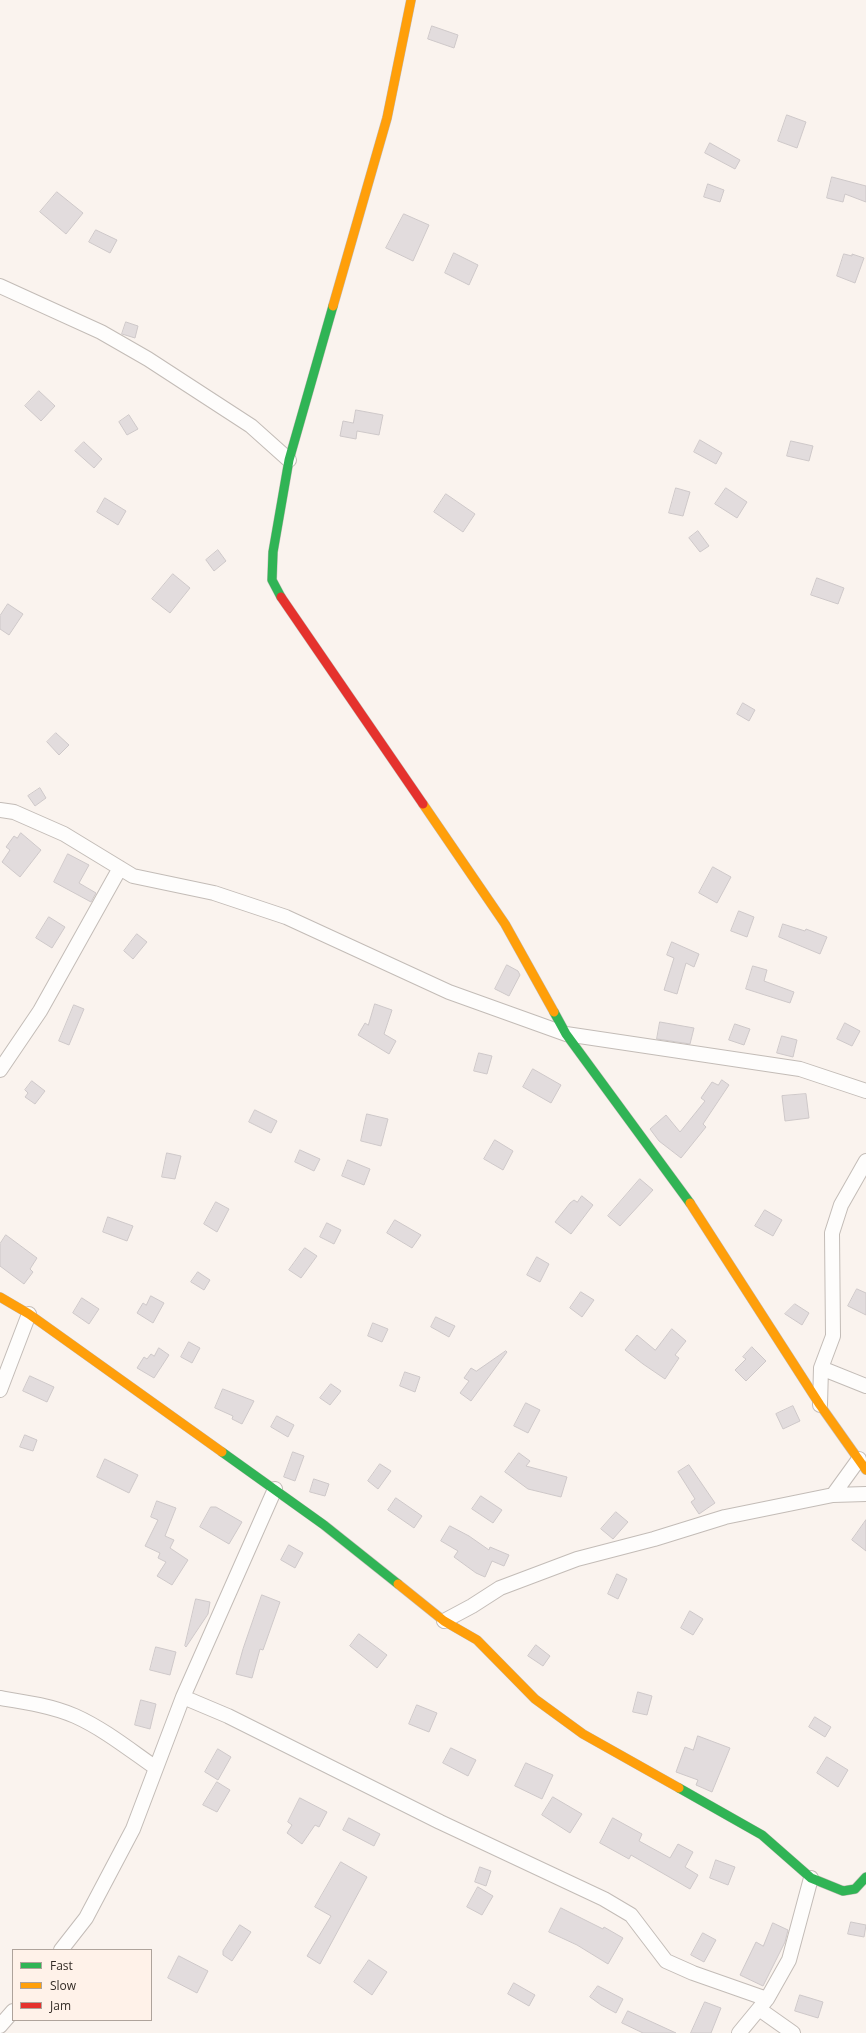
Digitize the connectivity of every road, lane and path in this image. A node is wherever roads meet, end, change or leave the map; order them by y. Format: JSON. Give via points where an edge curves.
{"nodes":[{"id":1,"x":411,"y":0,"type":"edge"},
{"id":2,"x":0,"y":286,"type":"edge"},
{"id":3,"x":289,"y":460,"type":"junction"},
{"id":4,"x":0,"y":810,"type":"edge"},
{"id":5,"x":120,"y":868,"type":"junction"},
{"id":6,"x":566,"y":1034,"type":"junction"},
{"id":7,"x":0,"y":1070,"type":"edge"},
{"id":8,"x":866,"y":1091,"type":"edge"},
{"id":9,"x":866,"y":1161,"type":"edge"},
{"id":10,"x":0,"y":1297,"type":"edge"},
{"id":11,"x":29,"y":1314,"type":"junction"},
{"id":12,"x":822,"y":1368,"type":"junction"},
{"id":13,"x":866,"y":1386,"type":"edge"},
{"id":14,"x":0,"y":1390,"type":"edge"},
{"id":15,"x":820,"y":1405,"type":"junction"},
{"id":16,"x":862,"y":1465,"type":"edge"},
{"id":17,"x":275,"y":1488,"type":"junction"},
{"id":18,"x":866,"y":1494,"type":"edge"},
{"id":19,"x":832,"y":1495,"type":"junction"},
{"id":20,"x":444,"y":1621,"type":"junction"},
{"id":21,"x":183,"y":1697,"type":"junction"},
{"id":22,"x":0,"y":1698,"type":"edge"},
{"id":23,"x":156,"y":1768,"type":"junction"},
{"id":24,"x":866,"y":1877,"type":"edge"},
{"id":25,"x":811,"y":1878,"type":"junction"},
{"id":26,"x":63,"y":1949,"type":"edge"},
{"id":27,"x":763,"y":2004,"type":"junction"},
{"id":28,"x":12,"y":2012,"type":"edge"},
{"id":29,"x":0,"y":2026,"type":"edge"},
{"id":30,"x":739,"y":2033,"type":"edge"},
{"id":31,"x":793,"y":2033,"type":"edge"}],
"edges":[{"from":1,"to":3,"type":"street","via":[[387,118]]},
{"from":2,"to":3,"type":"street","via":[[101,332],[148,359],[251,426]]},
{"from":3,"to":6,"type":"street","via":[[273,552],[272,580],[282,599],[505,924]]},
{"from":4,"to":5,"type":"street","via":[[14,812],[64,834]]},
{"from":5,"to":6,"type":"street","via":[[133,876],[214,893],[286,917],[449,992]]},
{"from":5,"to":7,"type":"street","via":[[40,1011]]},
{"from":6,"to":8,"type":"street","via":[[800,1069]]},
{"from":6,"to":15,"type":"street","via":[[697,1212]]},
{"from":9,"to":12,"type":"street","via":[[840,1205],[832,1233],[833,1336]]},
{"from":10,"to":11,"type":"street"},
{"from":11,"to":14,"type":"street"},
{"from":11,"to":17,"type":"street"},
{"from":12,"to":13,"type":"street"},
{"from":12,"to":15,"type":"street"},
{"from":15,"to":16,"type":"street"},
{"from":16,"to":19,"type":"street"},
{"from":17,"to":20,"type":"street"},
{"from":17,"to":21,"type":"street"},
{"from":18,"to":19,"type":"street"},
{"from":19,"to":20,"type":"street","via":[[725,1517],[577,1559],[500,1588]]},
{"from":20,"to":25,"type":"street","via":[[477,1640],[535,1699],[583,1734],[762,1835]]},
{"from":21,"to":23,"type":"street"},
{"from":21,"to":27,"type":"street","via":[[228,1716],[502,1852],[604,1899],[631,1915],[666,1960]]},
{"from":22,"to":23,"type":"street","via":[[75,1716],[112,1737]]},
{"from":23,"to":26,"type":"street","via":[[126,1843],[86,1918]]},
{"from":24,"to":25,"type":"street","via":[[855,1889],[843,1891]]},
{"from":25,"to":27,"type":"street","via":[[789,1960]]},
{"from":27,"to":30,"type":"street"},
{"from":27,"to":31,"type":"street"},
{"from":28,"to":29,"type":"street"}]}
